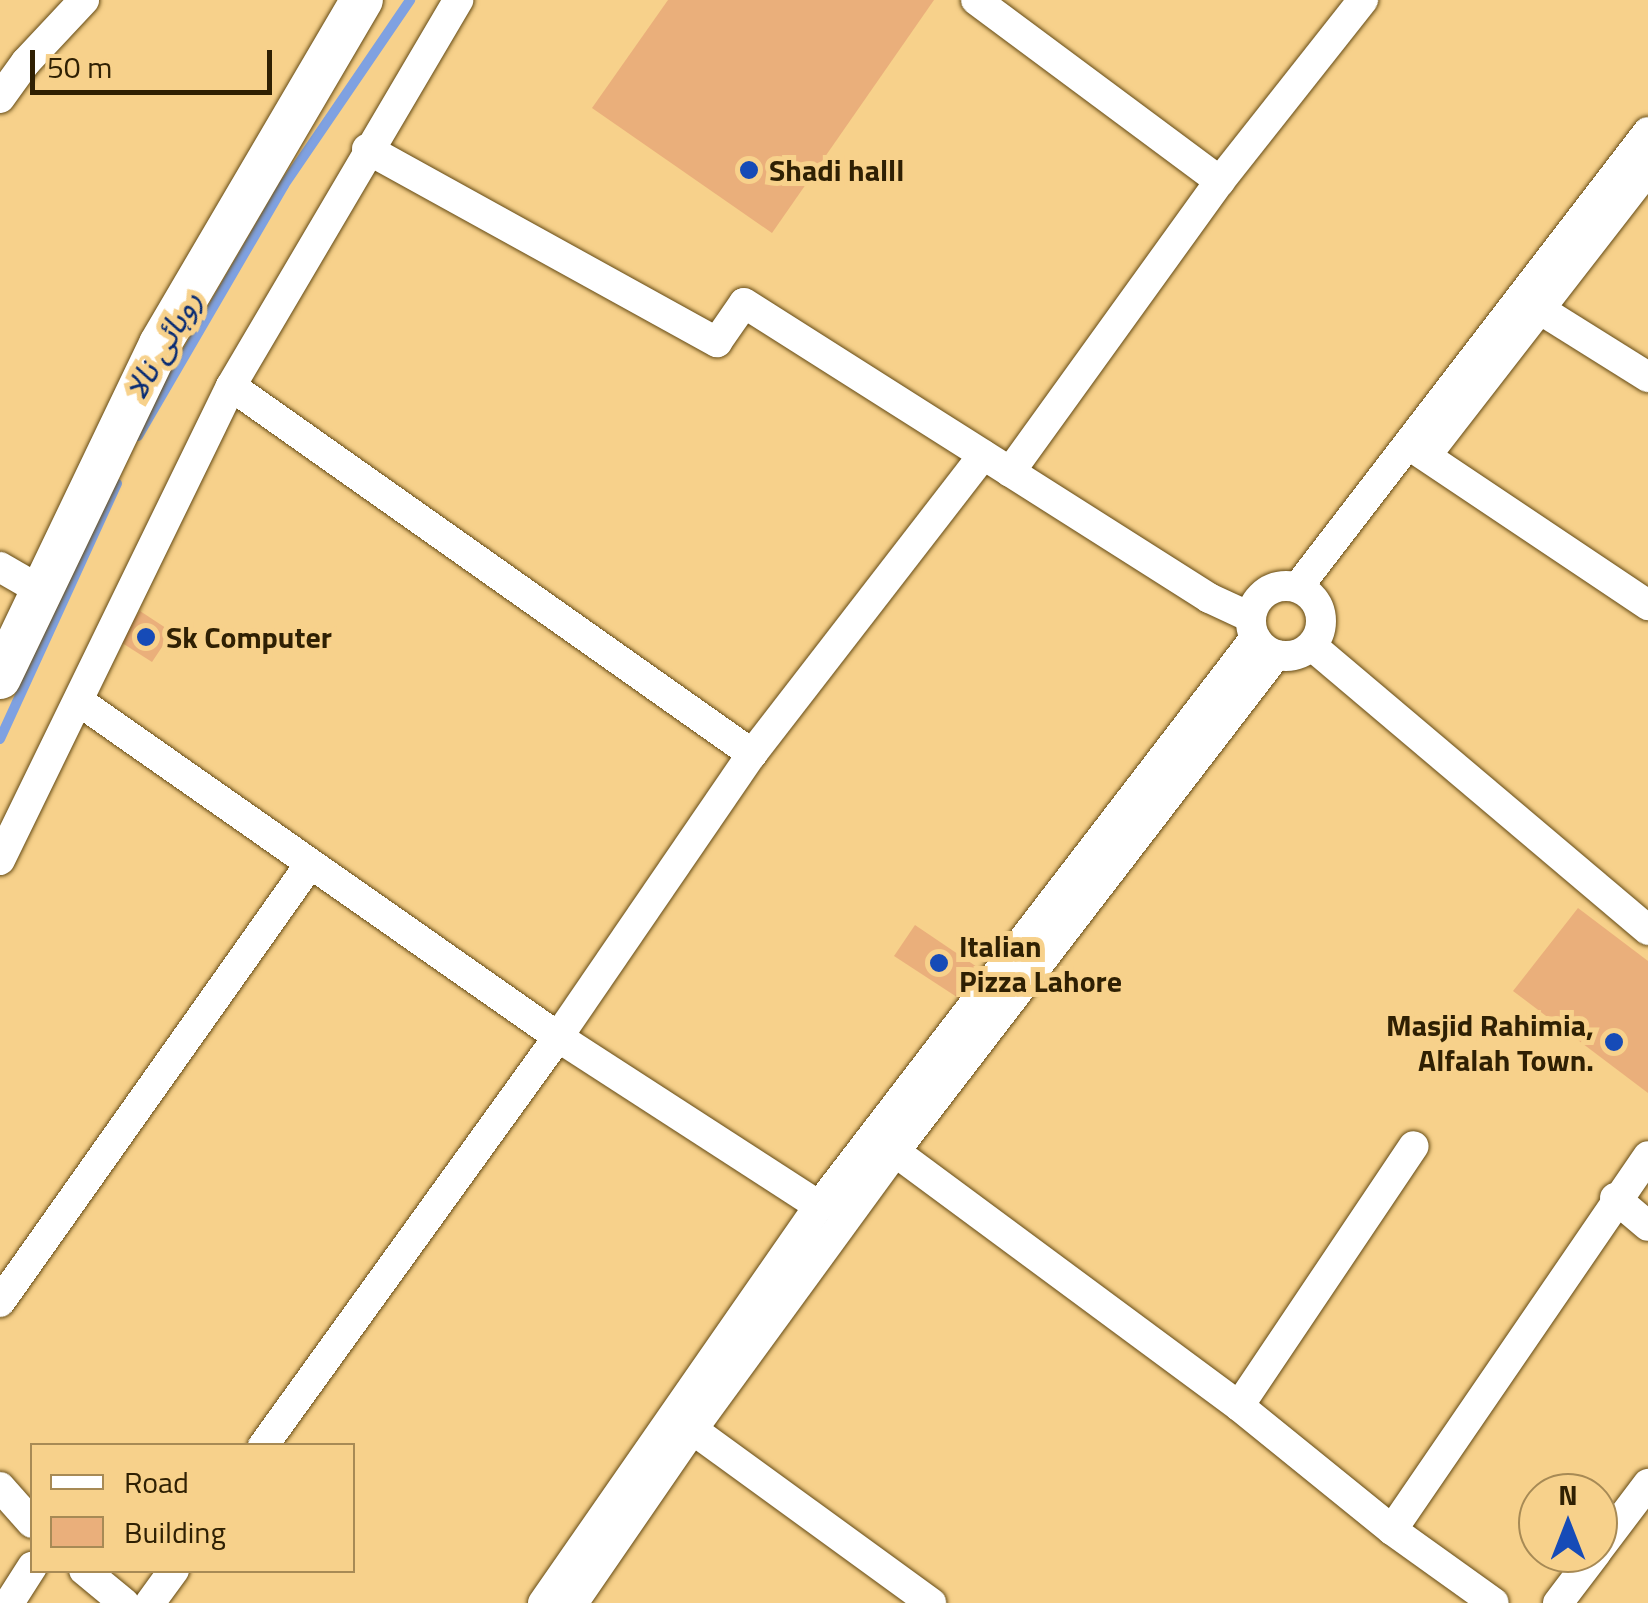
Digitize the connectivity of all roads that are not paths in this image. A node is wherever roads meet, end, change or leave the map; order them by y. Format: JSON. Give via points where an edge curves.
{"nodes":[{"id":1,"x":84,"y":0,"type":"edge"},
{"id":2,"x":362,"y":0,"type":"edge"},
{"id":3,"x":458,"y":0,"type":"edge"},
{"id":4,"x":976,"y":0,"type":"edge"},
{"id":5,"x":1364,"y":0,"type":"edge"},
{"id":6,"x":0,"y":98,"type":"edge"},
{"id":7,"x":1648,"y":132,"type":"edge"},
{"id":8,"x":367,"y":149,"type":"junction"},
{"id":9,"x":1648,"y":170,"type":"edge"},
{"id":10,"x":1220,"y":181,"type":"junction"},
{"id":11,"x":1532,"y":304,"type":"junction"},
{"id":12,"x":1648,"y":377,"type":"edge"},
{"id":13,"x":231,"y":386,"type":"junction"},
{"id":14,"x":1417,"y":450,"type":"junction"},
{"id":15,"x":983,"y":455,"type":"junction"},
{"id":16,"x":1010,"y":472,"type":"junction"},
{"id":17,"x":0,"y":567,"type":"edge"},
{"id":18,"x":40,"y":590,"type":"junction"},
{"id":19,"x":1306,"y":593,"type":"junction"},
{"id":20,"x":1648,"y":605,"type":"edge"},
{"id":21,"x":1261,"y":637,"type":"junction"},
{"id":22,"x":1312,"y":646,"type":"junction"},
{"id":23,"x":0,"y":678,"type":"edge"},
{"id":24,"x":80,"y":702,"type":"junction"},
{"id":25,"x":752,"y":754,"type":"junction"},
{"id":26,"x":0,"y":860,"type":"edge"},
{"id":27,"x":310,"y":864,"type":"junction"},
{"id":28,"x":1648,"y":930,"type":"edge"},
{"id":29,"x":558,"y":1036,"type":"junction"},
{"id":30,"x":884,"y":1144,"type":"junction"},
{"id":31,"x":1414,"y":1146,"type":"dead end"},
{"id":32,"x":1648,"y":1156,"type":"edge"},
{"id":33,"x":1616,"y":1198,"type":"junction"},
{"id":34,"x":819,"y":1206,"type":"junction"},
{"id":35,"x":1648,"y":1226,"type":"edge"},
{"id":36,"x":0,"y":1302,"type":"edge"},
{"id":37,"x":1239,"y":1406,"type":"junction"},
{"id":38,"x":682,"y":1422,"type":"junction"},
{"id":39,"x":266,"y":1443,"type":"edge"},
{"id":40,"x":1648,"y":1484,"type":"edge"},
{"id":41,"x":0,"y":1487,"type":"edge"},
{"id":42,"x":30,"y":1522,"type":"edge"},
{"id":43,"x":1618,"y":1524,"type":"edge"},
{"id":44,"x":1392,"y":1530,"type":"junction"},
{"id":45,"x":30,"y":1570,"type":"edge"},
{"id":46,"x":88,"y":1573,"type":"edge"},
{"id":47,"x":172,"y":1573,"type":"edge"},
{"id":48,"x":1581,"y":1573,"type":"edge"},
{"id":49,"x":8,"y":1603,"type":"edge"},
{"id":50,"x":124,"y":1603,"type":"edge"},
{"id":51,"x":150,"y":1603,"type":"edge"},
{"id":52,"x":543,"y":1603,"type":"edge"},
{"id":53,"x":573,"y":1603,"type":"edge"},
{"id":54,"x":930,"y":1603,"type":"edge"},
{"id":55,"x":1494,"y":1603,"type":"edge"},
{"id":56,"x":1558,"y":1603,"type":"edge"}],
"edges":[{"from":1,"to":6,"type":"street"},
{"from":2,"to":18,"type":"street","via":[[160,344]]},
{"from":3,"to":8,"type":"street"},
{"from":4,"to":10,"type":"street"},
{"from":5,"to":10,"type":"street"},
{"from":7,"to":11,"type":"street"},
{"from":8,"to":13,"type":"street"},
{"from":8,"to":15,"type":"street","via":[[718,342],[744,303]]},
{"from":9,"to":11,"type":"street"},
{"from":10,"to":16,"type":"street"},
{"from":11,"to":12,"type":"street"},
{"from":11,"to":14,"type":"street"},
{"from":13,"to":24,"type":"street"},
{"from":13,"to":25,"type":"street"},
{"from":14,"to":19,"type":"street"},
{"from":14,"to":20,"type":"street"},
{"from":15,"to":16,"type":"street"},
{"from":15,"to":25,"type":"street"},
{"from":16,"to":21,"type":"street"},
{"from":17,"to":18,"type":"street"},
{"from":18,"to":23,"type":"street"},
{"from":19,"to":21,"type":"street","via":[[1267,591]]},
{"from":19,"to":22,"type":"street","via":[[1322,622]]},
{"from":21,"to":22,"type":"street","via":[[1301,653]]},
{"from":21,"to":30,"type":"street"},
{"from":22,"to":28,"type":"street"},
{"from":24,"to":26,"type":"street"},
{"from":24,"to":27,"type":"street"},
{"from":25,"to":29,"type":"street"},
{"from":27,"to":29,"type":"street"},
{"from":27,"to":36,"type":"street"},
{"from":29,"to":34,"type":"street"},
{"from":29,"to":39,"type":"street"},
{"from":30,"to":34,"type":"street"},
{"from":30,"to":37,"type":"street"},
{"from":30,"to":38,"type":"street"},
{"from":31,"to":37,"type":"street"},
{"from":32,"to":33,"type":"street"},
{"from":33,"to":35,"type":"street"},
{"from":33,"to":44,"type":"street"},
{"from":34,"to":38,"type":"street"},
{"from":37,"to":44,"type":"street"},
{"from":38,"to":52,"type":"street"},
{"from":38,"to":53,"type":"street"},
{"from":38,"to":54,"type":"street"},
{"from":40,"to":43,"type":"street"},
{"from":41,"to":42,"type":"street"},
{"from":44,"to":55,"type":"street"},
{"from":45,"to":49,"type":"street"},
{"from":46,"to":50,"type":"street"},
{"from":47,"to":51,"type":"street"},
{"from":48,"to":56,"type":"street"}]}
